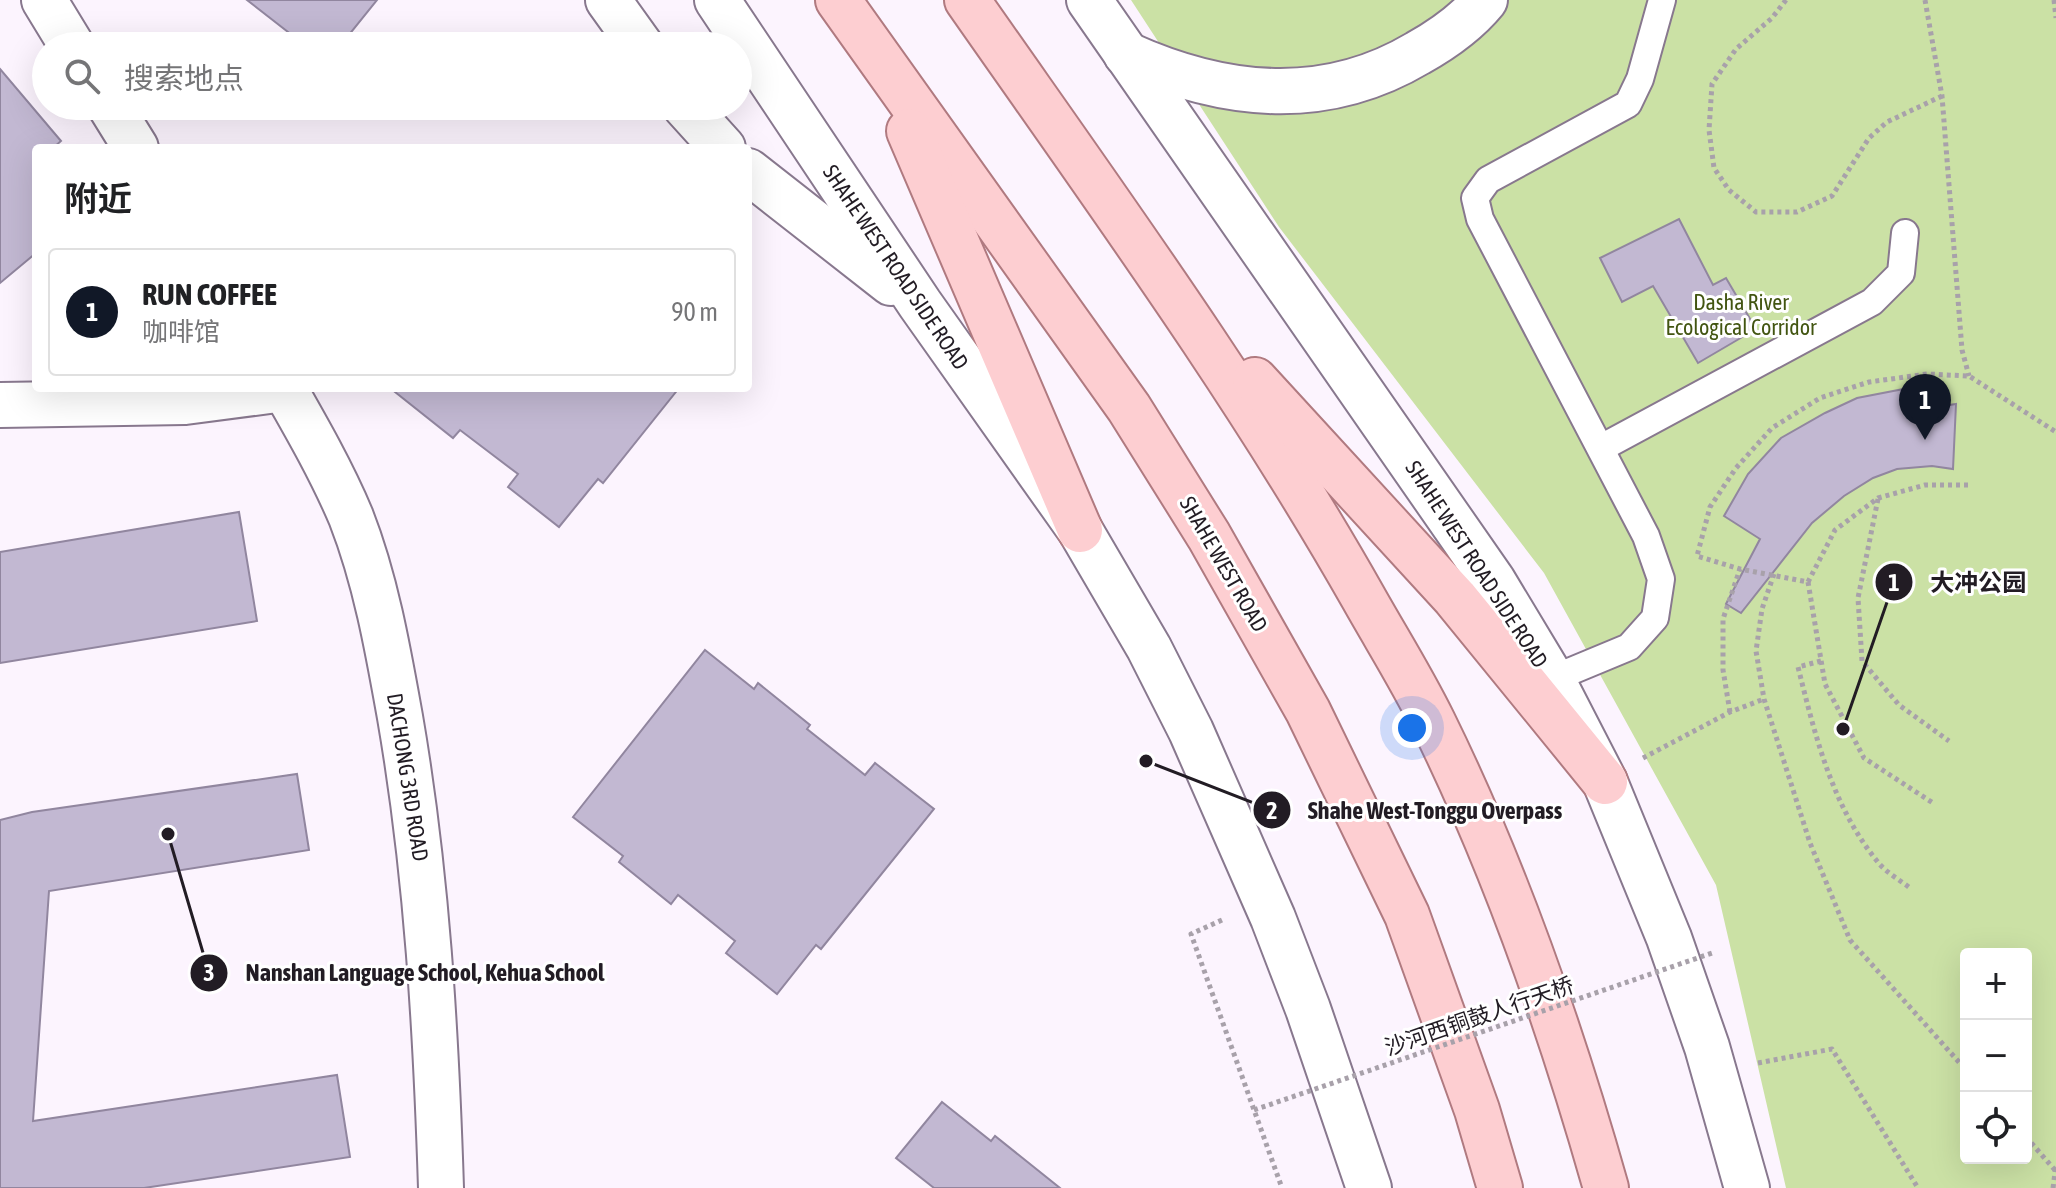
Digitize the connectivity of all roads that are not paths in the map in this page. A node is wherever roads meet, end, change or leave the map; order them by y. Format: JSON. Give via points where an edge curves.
{"nodes":[{"id":1,"x":44,"y":0,"type":"edge"},
{"id":2,"x":608,"y":0,"type":"edge"},
{"id":3,"x":717,"y":0,"type":"edge"},
{"id":4,"x":838,"y":0,"type":"edge"},
{"id":5,"x":967,"y":0,"type":"edge"},
{"id":6,"x":1089,"y":0,"type":"edge"},
{"id":7,"x":1485,"y":0,"type":"edge"},
{"id":8,"x":1662,"y":0,"type":"edge"},
{"id":9,"x":63,"y":32,"type":"edge"},
{"id":10,"x":631,"y":32,"type":"edge"},
{"id":11,"x":738,"y":32,"type":"edge"},
{"id":12,"x":752,"y":52,"type":"edge"},
{"id":13,"x":1126,"y":54,"type":"junction"},
{"id":14,"x":876,"y":55,"type":"junction"},
{"id":15,"x":119,"y":120,"type":"edge"},
{"id":16,"x":698,"y":120,"type":"edge"},
{"id":17,"x":134,"y":144,"type":"edge"},
{"id":18,"x":719,"y":144,"type":"edge"},
{"id":19,"x":752,"y":174,"type":"edge"},
{"id":20,"x":1905,"y":233,"type":"dead end"},
{"id":21,"x":1159,"y":275,"type":"junction"},
{"id":22,"x":920,"y":304,"type":"junction"},
{"id":23,"x":261,"y":392,"type":"edge"},
{"id":24,"x":286,"y":392,"type":"edge"},
{"id":25,"x":0,"y":405,"type":"edge"},
{"id":26,"x":1601,"y":448,"type":"junction"},
{"id":27,"x":1080,"y":530,"type":"junction"},
{"id":28,"x":1552,"y":679,"type":"junction"},
{"id":29,"x":1605,"y":782,"type":"junction"},
{"id":30,"x":441,"y":1188,"type":"edge"},
{"id":31,"x":1369,"y":1188,"type":"edge"},
{"id":32,"x":1500,"y":1188,"type":"edge"},
{"id":33,"x":1606,"y":1188,"type":"edge"},
{"id":34,"x":1747,"y":1188,"type":"edge"}],
"edges":[{"from":1,"to":9,"type":"main road"},
{"from":2,"to":10,"type":"main road"},
{"from":3,"to":11,"type":"main road","name":"SHAHE WEST ROAD SIDE ROAD"},
{"from":4,"to":14,"type":"main road","name":"SHAHE WEST ROAD"},
{"from":5,"to":21,"type":"main road"},
{"from":6,"to":13,"type":"main road","name":"SHAHE WEST ROAD SIDE ROAD"},
{"from":7,"to":13,"type":"main road","via":[[1457,28],[1406,61],[1321,88],[1226,87],[1164,71]]},
{"from":8,"to":26,"type":"lane","via":[[1628,104],[1488,180],[1475,198],[1480,219]]},
{"from":12,"to":22,"type":"main road","name":"SHAHE WEST ROAD SIDE ROAD"},
{"from":13,"to":28,"type":"main road","name":"SHAHE WEST ROAD SIDE ROAD","via":[[1493,581]]},
{"from":14,"to":27,"type":"main road"},
{"from":14,"to":32,"type":"main road","name":"SHAHE WEST ROAD","via":[[1129,408],[1308,711],[1407,915]]},
{"from":15,"to":17,"type":"main road"},
{"from":16,"to":18,"type":"main road"},
{"from":19,"to":22,"type":"main road"},
{"from":20,"to":26,"type":"lane","via":[[1901,273],[1872,302]]},
{"from":21,"to":29,"type":"main road","via":[[1455,598]]},
{"from":21,"to":33,"type":"main road","via":[[1316,515],[1432,721],[1537,968]]},
{"from":22,"to":27,"type":"main road","name":"SHAHE WEST ROAD SIDE ROAD"},
{"from":23,"to":25,"type":"main road","via":[[185,402]]},
{"from":24,"to":30,"type":"main road","name":"DACHONG 3RD ROAD","via":[[325,459],[351,518],[389,657],[422,867]]},
{"from":26,"to":28,"type":"lane","via":[[1646,536],[1661,579],[1655,618],[1629,647]]},
{"from":27,"to":31,"type":"main road","name":"SHAHE WEST ROAD SIDE ROAD","via":[[1149,648],[1225,807],[1308,1009]]},
{"from":28,"to":29,"type":"main road","name":"SHAHE WEST ROAD SIDE ROAD"},
{"from":29,"to":34,"type":"main road","name":"SHAHE WEST ROAD SIDE ROAD","via":[[1669,938]]}]}
